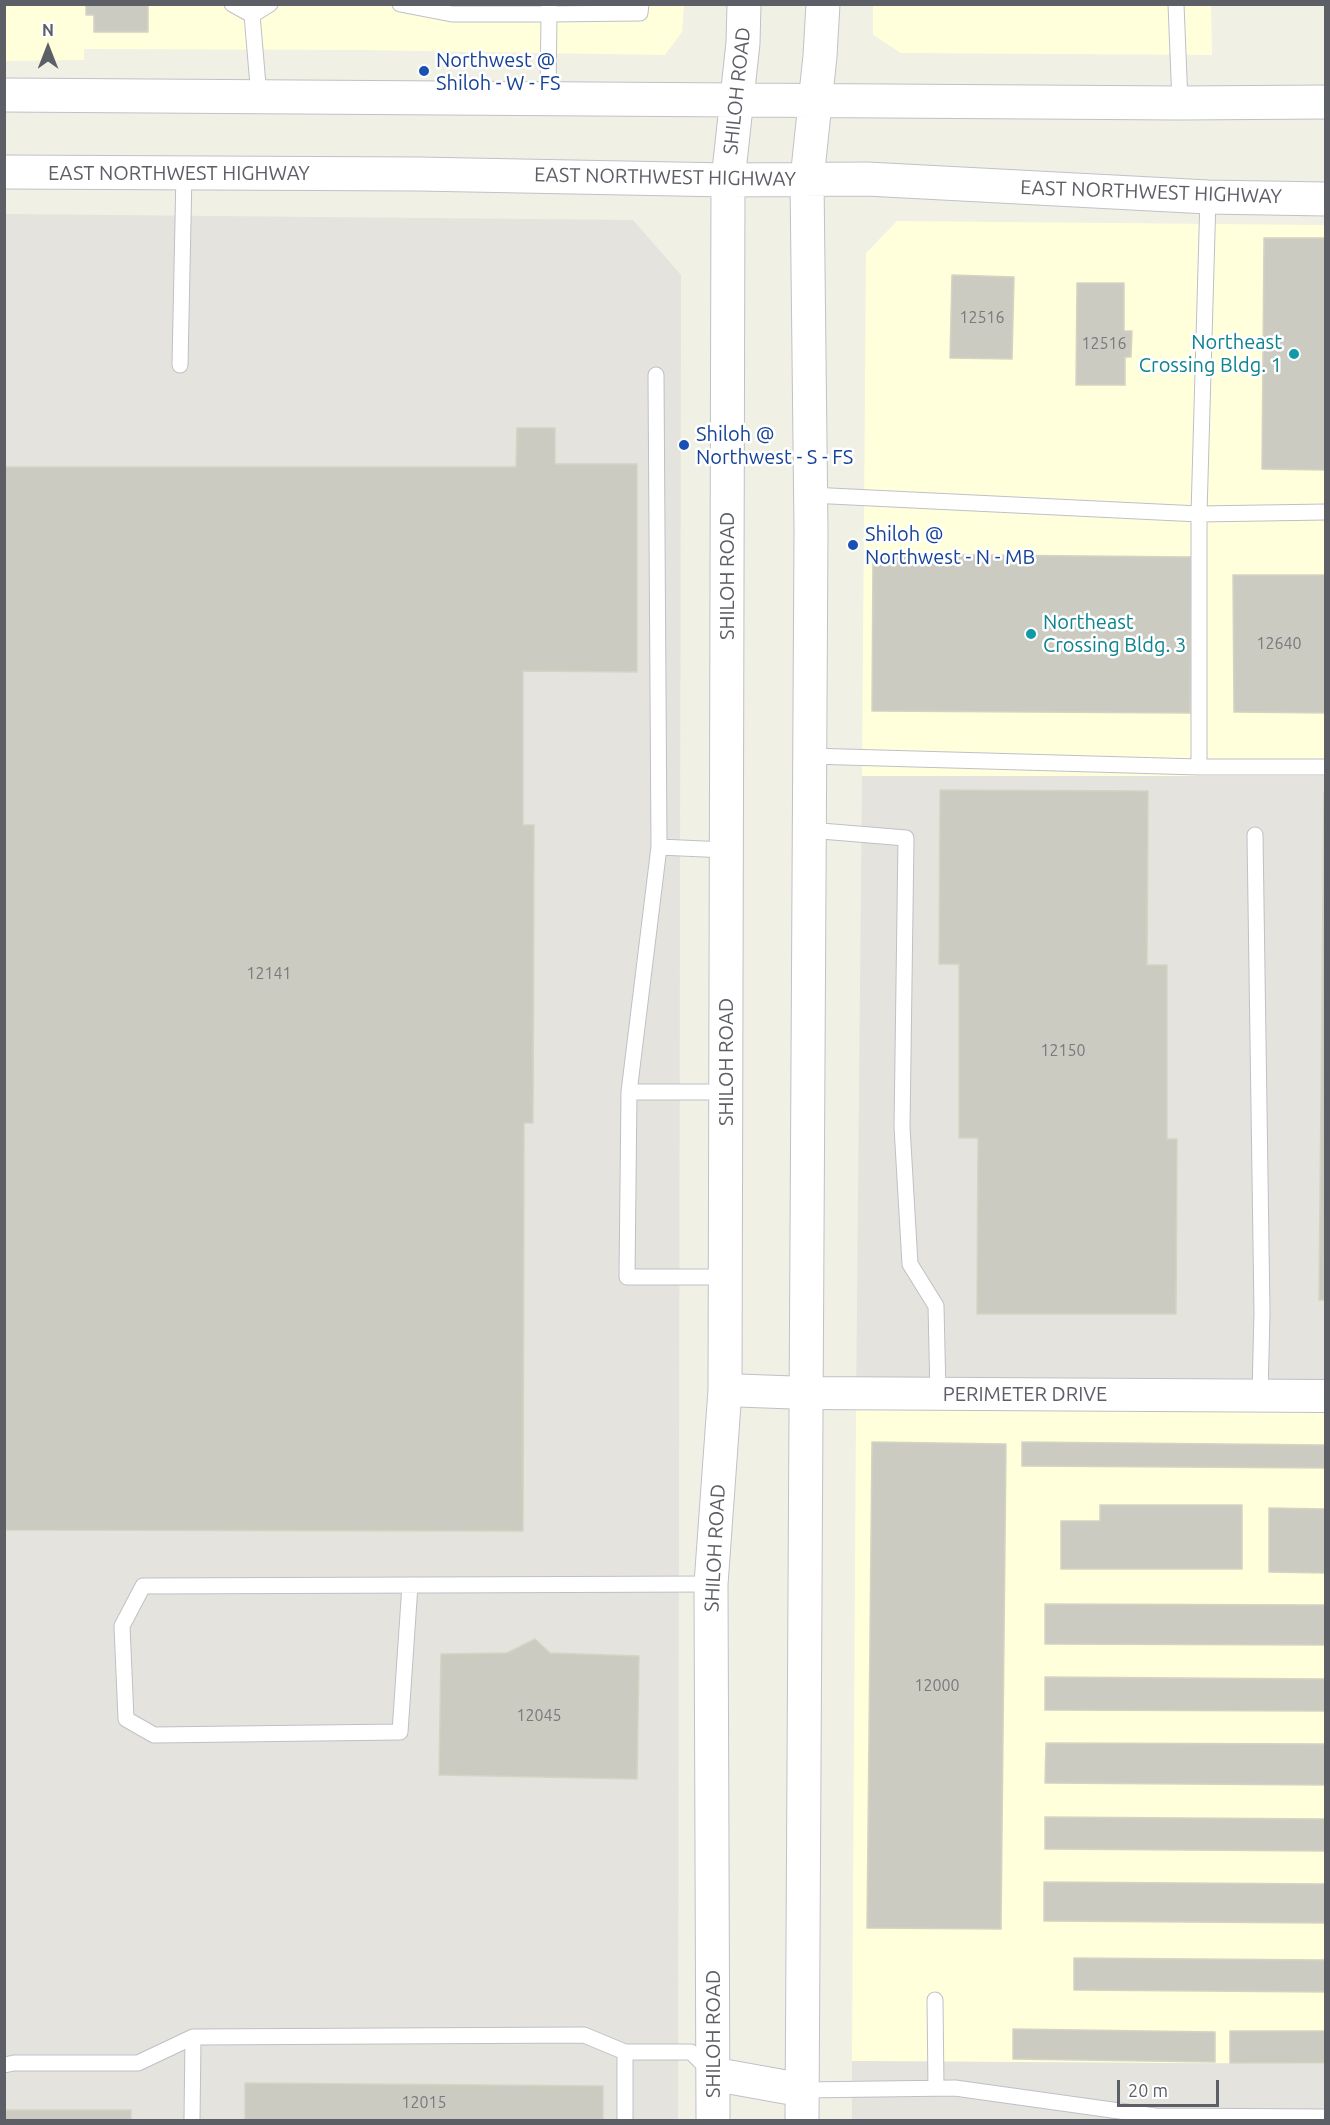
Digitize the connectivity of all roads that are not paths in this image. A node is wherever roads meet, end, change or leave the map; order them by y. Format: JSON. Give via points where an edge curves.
{"nodes":[{"id":1,"x":231,"y":4,"type":"edge"},
{"id":2,"x":270,"y":4,"type":"edge"},
{"id":3,"x":400,"y":4,"type":"edge"},
{"id":4,"x":640,"y":4,"type":"edge"},
{"id":5,"x":744,"y":4,"type":"edge"},
{"id":6,"x":823,"y":4,"type":"edge"},
{"id":7,"x":1176,"y":4,"type":"edge"},
{"id":8,"x":549,"y":9,"type":"edge"},
{"id":9,"x":252,"y":15,"type":"junction"},
{"id":10,"x":4,"y":95,"type":"edge"},
{"id":11,"x":259,"y":97,"type":"junction"},
{"id":12,"x":548,"y":98,"type":"junction"},
{"id":13,"x":736,"y":99,"type":"junction"},
{"id":14,"x":815,"y":100,"type":"junction"},
{"id":15,"x":1326,"y":102,"type":"edge"},
{"id":16,"x":1180,"y":103,"type":"junction"},
{"id":17,"x":4,"y":172,"type":"edge"},
{"id":18,"x":184,"y":173,"type":"junction"},
{"id":19,"x":807,"y":179,"type":"junction"},
{"id":20,"x":728,"y":180,"type":"junction"},
{"id":21,"x":1208,"y":197,"type":"junction"},
{"id":22,"x":1326,"y":199,"type":"edge"},
{"id":23,"x":180,"y":366,"type":"dead end"},
{"id":24,"x":656,"y":375,"type":"dead end"},
{"id":25,"x":810,"y":495,"type":"junction"},
{"id":26,"x":1326,"y":512,"type":"edge"},
{"id":27,"x":1199,"y":514,"type":"junction"},
{"id":28,"x":809,"y":756,"type":"junction"},
{"id":29,"x":1199,"y":767,"type":"junction"},
{"id":30,"x":1326,"y":767,"type":"edge"},
{"id":31,"x":809,"y":830,"type":"junction"},
{"id":32,"x":1255,"y":835,"type":"dead end"},
{"id":33,"x":658,"y":847,"type":"junction"},
{"id":34,"x":726,"y":850,"type":"junction"},
{"id":35,"x":629,"y":1092,"type":"junction"},
{"id":36,"x":726,"y":1092,"type":"junction"},
{"id":37,"x":725,"y":1277,"type":"junction"},
{"id":38,"x":725,"y":1390,"type":"junction"},
{"id":39,"x":806,"y":1393,"type":"junction"},
{"id":40,"x":938,"y":1394,"type":"junction"},
{"id":41,"x":1260,"y":1395,"type":"junction"},
{"id":42,"x":1326,"y":1396,"type":"edge"},
{"id":43,"x":711,"y":1584,"type":"junction"},
{"id":44,"x":410,"y":1585,"type":"junction"},
{"id":45,"x":935,"y":2000,"type":"dead end"},
{"id":46,"x":193,"y":2037,"type":"junction"},
{"id":47,"x":626,"y":2052,"type":"junction"},
{"id":48,"x":4,"y":2065,"type":"edge"},
{"id":49,"x":713,"y":2074,"type":"junction"},
{"id":50,"x":936,"y":2088,"type":"junction"},
{"id":51,"x":802,"y":2105,"type":"edge"},
{"id":52,"x":1326,"y":2117,"type":"edge"},
{"id":53,"x":1155,"y":2118,"type":"edge"},
{"id":54,"x":192,"y":2121,"type":"edge"},
{"id":55,"x":625,"y":2121,"type":"edge"},
{"id":56,"x":713,"y":2121,"type":"edge"}],
"edges":[{"from":1,"to":9,"type":"lane"},
{"from":2,"to":9,"type":"lane"},
{"from":3,"to":8,"type":"lane","via":[[452,14]]},
{"from":4,"to":8,"type":"lane","via":[[640,13]]},
{"from":5,"to":13,"type":"main road","name":"SHILOH ROAD"},
{"from":6,"to":14,"type":"main road"},
{"from":7,"to":16,"type":"lane"},
{"from":8,"to":12,"type":"lane"},
{"from":9,"to":11,"type":"lane"},
{"from":10,"to":11,"type":"main road"},
{"from":11,"to":12,"type":"main road"},
{"from":12,"to":13,"type":"main road"},
{"from":13,"to":14,"type":"main road"},
{"from":13,"to":20,"type":"main road","name":"SHILOH ROAD"},
{"from":14,"to":16,"type":"main road"},
{"from":14,"to":19,"type":"main road"},
{"from":15,"to":16,"type":"main road"},
{"from":17,"to":18,"type":"main road","name":"EAST NORTHWEST HIGHWAY"},
{"from":18,"to":20,"type":"main road","name":"EAST NORTHWEST HIGHWAY"},
{"from":18,"to":23,"type":"lane"},
{"from":19,"to":20,"type":"main road","name":"EAST NORTHWEST HIGHWAY"},
{"from":19,"to":21,"type":"main road","name":"EAST NORTHWEST HIGHWAY"},
{"from":19,"to":25,"type":"main road"},
{"from":20,"to":34,"type":"main road","name":"SHILOH ROAD"},
{"from":21,"to":22,"type":"main road","name":"EAST NORTHWEST HIGHWAY"},
{"from":21,"to":27,"type":"lane"},
{"from":24,"to":33,"type":"lane"},
{"from":25,"to":27,"type":"lane"},
{"from":25,"to":28,"type":"main road"},
{"from":26,"to":27,"type":"lane"},
{"from":27,"to":29,"type":"lane"},
{"from":28,"to":29,"type":"lane"},
{"from":28,"to":31,"type":"main road"},
{"from":29,"to":30,"type":"lane"},
{"from":31,"to":39,"type":"main road"},
{"from":31,"to":40,"type":"lane","via":[[906,838],[902,1128],[910,1264],[936,1306]]},
{"from":32,"to":41,"type":"lane"},
{"from":33,"to":34,"type":"lane"},
{"from":33,"to":35,"type":"lane"},
{"from":34,"to":36,"type":"main road","name":"SHILOH ROAD"},
{"from":35,"to":36,"type":"lane"},
{"from":35,"to":37,"type":"lane","via":[[627,1277]]},
{"from":36,"to":37,"type":"main road","name":"SHILOH ROAD"},
{"from":37,"to":38,"type":"main road","name":"SHILOH ROAD"},
{"from":38,"to":39,"type":"street","name":"PERIMETER DRIVE"},
{"from":38,"to":43,"type":"main road","name":"SHILOH ROAD"},
{"from":39,"to":40,"type":"street","name":"PERIMETER DRIVE"},
{"from":39,"to":51,"type":"main road"},
{"from":40,"to":41,"type":"street","name":"PERIMETER DRIVE"},
{"from":41,"to":42,"type":"street","name":"PERIMETER DRIVE"},
{"from":43,"to":44,"type":"lane"},
{"from":43,"to":49,"type":"main road","name":"SHILOH ROAD"},
{"from":44,"to":44,"type":"lane","via":[[143,1586],[122,1626],[126,1719],[154,1735],[400,1732]]},
{"from":45,"to":50,"type":"lane"},
{"from":46,"to":47,"type":"lane","via":[[584,2035]]},
{"from":46,"to":48,"type":"lane","via":[[138,2062]]},
{"from":46,"to":54,"type":"lane"},
{"from":47,"to":49,"type":"lane","via":[[691,2052]]},
{"from":47,"to":55,"type":"lane"},
{"from":49,"to":51,"type":"main road"},
{"from":49,"to":56,"type":"main road","name":"SHILOH ROAD"},
{"from":50,"to":51,"type":"lane"},
{"from":50,"to":53,"type":"lane"},
{"from":52,"to":53,"type":"lane"}]}
